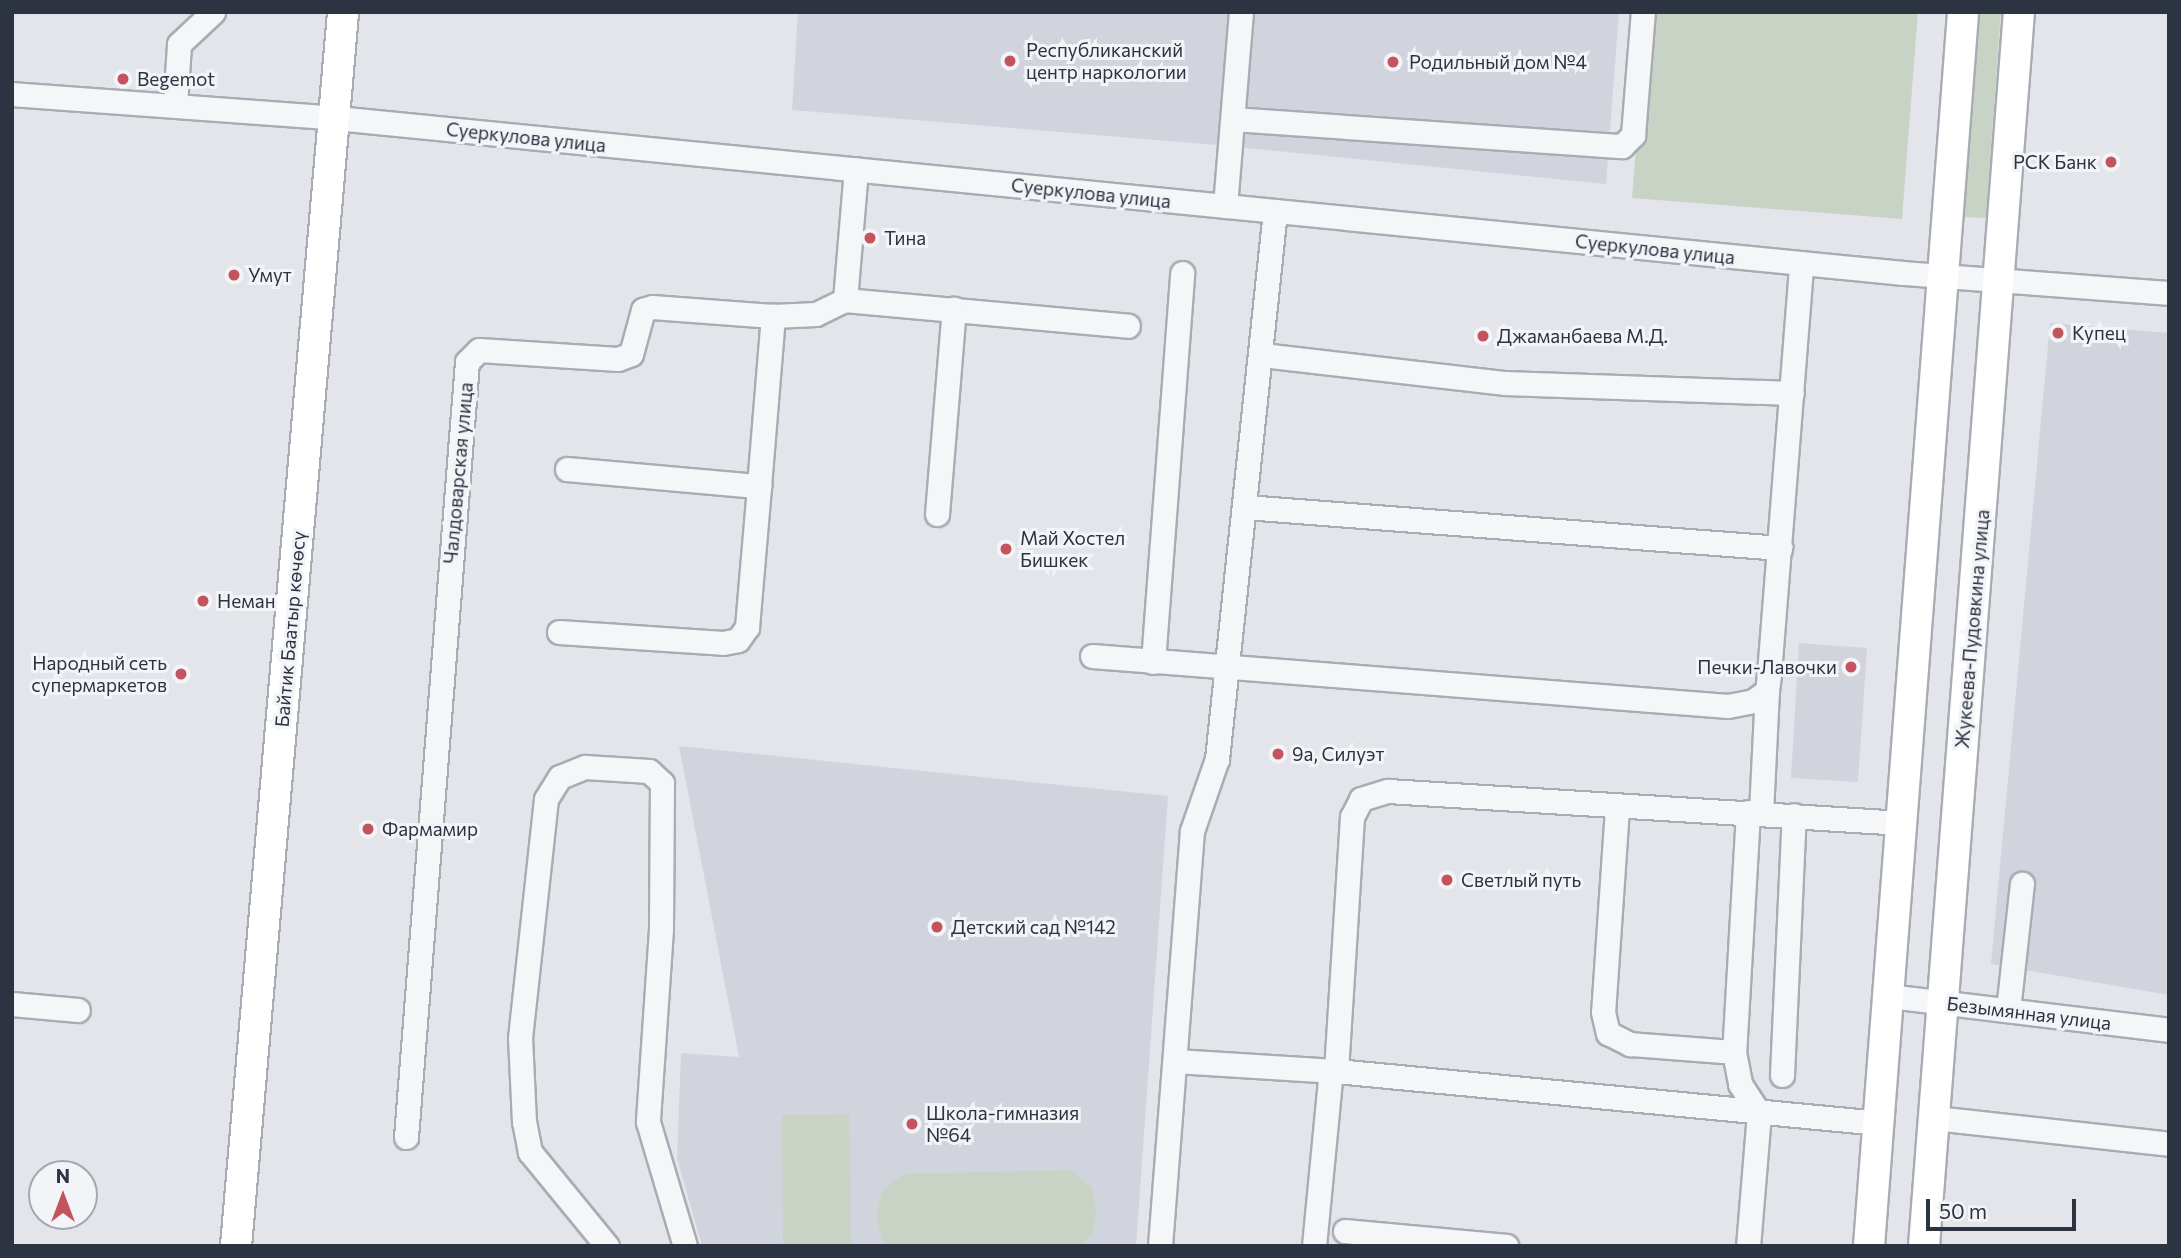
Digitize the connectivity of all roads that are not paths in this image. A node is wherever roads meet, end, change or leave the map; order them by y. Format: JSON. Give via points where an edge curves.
{"nodes":[{"id":1,"x":213,"y":12,"type":"edge"},
{"id":2,"x":343,"y":12,"type":"edge"},
{"id":3,"x":1241,"y":12,"type":"edge"},
{"id":4,"x":1643,"y":12,"type":"edge"},
{"id":5,"x":1963,"y":12,"type":"edge"},
{"id":6,"x":2019,"y":12,"type":"edge"},
{"id":7,"x":12,"y":94,"type":"edge"},
{"id":8,"x":175,"y":105,"type":"junction"},
{"id":9,"x":336,"y":118,"type":"junction"},
{"id":10,"x":1233,"y":120,"type":"junction"},
{"id":11,"x":856,"y":169,"type":"junction"},
{"id":12,"x":1224,"y":206,"type":"junction"},
{"id":13,"x":1275,"y":211,"type":"junction"},
{"id":14,"x":1801,"y":263,"type":"junction"},
{"id":15,"x":1182,"y":273,"type":"dead end"},
{"id":16,"x":1940,"y":276,"type":"junction"},
{"id":17,"x":2001,"y":281,"type":"junction"},
{"id":18,"x":2169,"y":293,"type":"edge"},
{"id":19,"x":845,"y":300,"type":"junction"},
{"id":20,"x":954,"y":309,"type":"junction"},
{"id":21,"x":773,"y":317,"type":"junction"},
{"id":22,"x":1128,"y":326,"type":"dead end"},
{"id":23,"x":1262,"y":355,"type":"junction"},
{"id":24,"x":1792,"y":393,"type":"junction"},
{"id":25,"x":567,"y":469,"type":"dead end"},
{"id":26,"x":759,"y":486,"type":"junction"},
{"id":27,"x":1245,"y":507,"type":"junction"},
{"id":28,"x":937,"y":514,"type":"dead end"},
{"id":29,"x":1780,"y":548,"type":"junction"},
{"id":30,"x":559,"y":632,"type":"dead end"},
{"id":31,"x":1092,"y":656,"type":"dead end"},
{"id":32,"x":1153,"y":662,"type":"junction"},
{"id":33,"x":1229,"y":668,"type":"junction"},
{"id":34,"x":1767,"y":691,"type":"junction"},
{"id":35,"x":1618,"y":808,"type":"junction"},
{"id":36,"x":1754,"y":813,"type":"junction"},
{"id":37,"x":1794,"y":816,"type":"junction"},
{"id":38,"x":1902,"y":823,"type":"junction"},
{"id":39,"x":2022,"y":884,"type":"dead end"},
{"id":40,"x":1889,"y":996,"type":"junction"},
{"id":41,"x":1944,"y":1003,"type":"junction"},
{"id":42,"x":12,"y":1004,"type":"edge"},
{"id":43,"x":78,"y":1010,"type":"dead end"},
{"id":44,"x":2008,"y":1010,"type":"junction"},
{"id":45,"x":2169,"y":1030,"type":"edge"},
{"id":46,"x":1734,"y":1052,"type":"junction"},
{"id":47,"x":1175,"y":1061,"type":"junction"},
{"id":48,"x":1334,"y":1071,"type":"junction"},
{"id":49,"x":1782,"y":1075,"type":"dead end"},
{"id":50,"x":1759,"y":1113,"type":"junction"},
{"id":51,"x":1935,"y":1118,"type":"junction"},
{"id":52,"x":1879,"y":1123,"type":"junction"},
{"id":53,"x":406,"y":1137,"type":"dead end"},
{"id":54,"x":2169,"y":1144,"type":"edge"},
{"id":55,"x":1345,"y":1231,"type":"dead end"},
{"id":56,"x":236,"y":1246,"type":"edge"},
{"id":57,"x":607,"y":1246,"type":"edge"},
{"id":58,"x":685,"y":1246,"type":"edge"},
{"id":59,"x":1160,"y":1246,"type":"edge"},
{"id":60,"x":1314,"y":1246,"type":"edge"},
{"id":61,"x":1506,"y":1246,"type":"edge"},
{"id":62,"x":1748,"y":1246,"type":"edge"},
{"id":63,"x":1869,"y":1246,"type":"edge"},
{"id":64,"x":1924,"y":1246,"type":"edge"}],
"edges":[{"from":1,"to":8,"type":"street","via":[[179,44]]},
{"from":2,"to":9,"type":"main road","name":"Байтик Баатыр көчөсү"},
{"from":3,"to":10,"type":"street"},
{"from":4,"to":10,"type":"street","via":[[1633,135],[1622,146]]},
{"from":5,"to":16,"type":"main road"},
{"from":6,"to":17,"type":"main road","name":"Жукеева-Пудовкина улица"},
{"from":7,"to":8,"type":"street","name":"Суеркулова улица"},
{"from":8,"to":9,"type":"street","name":"Суеркулова улица"},
{"from":9,"to":11,"type":"street","name":"Суеркулова улица"},
{"from":9,"to":56,"type":"main road","name":"Байтик Баатыр көчөсү"},
{"from":10,"to":12,"type":"street"},
{"from":11,"to":12,"type":"street","name":"Суеркулова улица"},
{"from":11,"to":19,"type":"street"},
{"from":12,"to":13,"type":"street","name":"Суеркулова улица"},
{"from":13,"to":14,"type":"street","name":"Суеркулова улица"},
{"from":13,"to":23,"type":"street"},
{"from":14,"to":16,"type":"street","name":"Суеркулова улица"},
{"from":14,"to":24,"type":"street"},
{"from":15,"to":32,"type":"street"},
{"from":16,"to":17,"type":"street","name":"Суеркулова улица"},
{"from":16,"to":38,"type":"main road"},
{"from":17,"to":18,"type":"street","name":"Суеркулова улица"},
{"from":17,"to":41,"type":"main road","name":"Жукеева-Пудовкина улица"},
{"from":19,"to":20,"type":"street"},
{"from":19,"to":21,"type":"street","name":"Чалдоварская улица","via":[[816,314]]},
{"from":20,"to":22,"type":"street"},
{"from":20,"to":28,"type":"street"},
{"from":21,"to":26,"type":"street"},
{"from":21,"to":53,"type":"street","name":"Чалдоварская улица","via":[[652,307],[642,310],[631,354],[618,359],[479,351],[467,362]]},
{"from":23,"to":24,"type":"street","via":[[1505,383]]},
{"from":23,"to":27,"type":"street"},
{"from":24,"to":29,"type":"street"},
{"from":25,"to":26,"type":"street"},
{"from":26,"to":30,"type":"street","via":[[747,627],[738,640],[723,643]]},
{"from":27,"to":29,"type":"street"},
{"from":27,"to":33,"type":"street"},
{"from":29,"to":34,"type":"street"},
{"from":31,"to":32,"type":"street"},
{"from":32,"to":33,"type":"street"},
{"from":33,"to":34,"type":"street","via":[[1728,706],[1753,701]]},
{"from":33,"to":47,"type":"street","via":[[1214,774],[1194,816]]},
{"from":34,"to":36,"type":"street"},
{"from":35,"to":36,"type":"street"},
{"from":35,"to":46,"type":"street","via":[[1603,1012],[1608,1033],[1630,1044]]},
{"from":35,"to":48,"type":"street","via":[[1388,792],[1361,799],[1352,817]]},
{"from":36,"to":37,"type":"street"},
{"from":36,"to":46,"type":"street"},
{"from":37,"to":38,"type":"street"},
{"from":37,"to":49,"type":"street"},
{"from":38,"to":40,"type":"main road"},
{"from":39,"to":44,"type":"street"},
{"from":40,"to":41,"type":"street","name":"Безымянная улица"},
{"from":40,"to":52,"type":"main road"},
{"from":41,"to":44,"type":"street","name":"Безымянная улица"},
{"from":41,"to":51,"type":"main road","name":"Жукеева-Пудовкина улица"},
{"from":42,"to":43,"type":"street"},
{"from":44,"to":45,"type":"street","name":"Безымянная улица"},
{"from":46,"to":50,"type":"street","via":[[1740,1084]]},
{"from":47,"to":48,"type":"street"},
{"from":47,"to":59,"type":"street"},
{"from":48,"to":50,"type":"street"},
{"from":48,"to":60,"type":"street"},
{"from":50,"to":52,"type":"street"},
{"from":50,"to":62,"type":"street"},
{"from":51,"to":54,"type":"street"},
{"from":51,"to":64,"type":"main road","name":"Жукеева-Пудовкина улица"},
{"from":52,"to":63,"type":"main road"},
{"from":55,"to":61,"type":"street"},
{"from":57,"to":58,"type":"street","via":[[530,1152],[520,1038],[547,799],[560,777],[585,767],[649,771],[662,783],[661,929],[648,1122]]}]}
